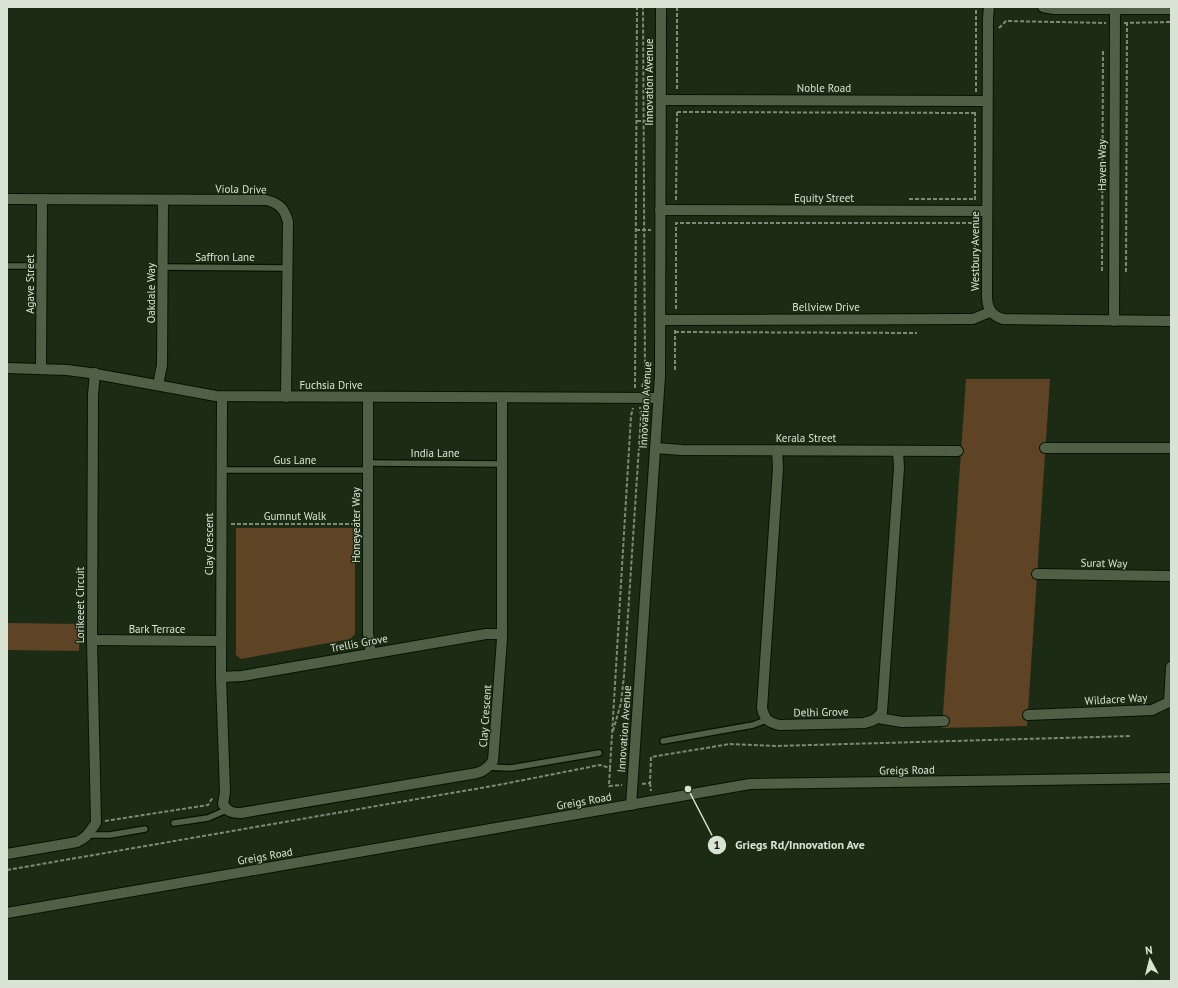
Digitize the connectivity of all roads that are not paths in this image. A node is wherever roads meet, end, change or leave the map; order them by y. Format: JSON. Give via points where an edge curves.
{"nodes":[{"id":1,"x":661,"y":7,"type":"edge"},
{"id":2,"x":989,"y":7,"type":"edge"},
{"id":3,"x":1043,"y":7,"type":"edge"},
{"id":4,"x":1115,"y":9,"type":"junction"},
{"id":5,"x":1171,"y":9,"type":"edge"},
{"id":6,"x":661,"y":100,"type":"junction"},
{"id":7,"x":987,"y":101,"type":"junction"},
{"id":8,"x":7,"y":199,"type":"edge"},
{"id":9,"x":42,"y":199,"type":"junction"},
{"id":10,"x":163,"y":200,"type":"junction"},
{"id":11,"x":660,"y":210,"type":"junction"},
{"id":12,"x":987,"y":210,"type":"junction"},
{"id":13,"x":7,"y":266,"type":"edge"},
{"id":14,"x":42,"y":266,"type":"junction"},
{"id":15,"x":163,"y":267,"type":"junction"},
{"id":16,"x":287,"y":268,"type":"junction"},
{"id":17,"x":990,"y":312,"type":"junction"},
{"id":18,"x":660,"y":320,"type":"junction"},
{"id":19,"x":1114,"y":321,"type":"junction"},
{"id":20,"x":1171,"y":321,"type":"edge"},
{"id":21,"x":7,"y":368,"type":"edge"},
{"id":22,"x":42,"y":369,"type":"junction"},
{"id":23,"x":95,"y":374,"type":"junction"},
{"id":24,"x":158,"y":385,"type":"junction"},
{"id":25,"x":222,"y":397,"type":"junction"},
{"id":26,"x":286,"y":397,"type":"junction"},
{"id":27,"x":368,"y":397,"type":"junction"},
{"id":28,"x":502,"y":398,"type":"junction"},
{"id":29,"x":658,"y":398,"type":"junction"},
{"id":30,"x":655,"y":448,"type":"junction"},
{"id":31,"x":1046,"y":448,"type":"dead end"},
{"id":32,"x":1171,"y":448,"type":"edge"},
{"id":33,"x":777,"y":450,"type":"junction"},
{"id":34,"x":898,"y":451,"type":"junction"},
{"id":35,"x":958,"y":451,"type":"dead end"},
{"id":36,"x":502,"y":464,"type":"junction"},
{"id":37,"x":368,"y":467,"type":"junction"},
{"id":38,"x":222,"y":470,"type":"junction"},
{"id":39,"x":1037,"y":574,"type":"dead end"},
{"id":40,"x":1171,"y":576,"type":"edge"},
{"id":41,"x":502,"y":634,"type":"junction"},
{"id":42,"x":92,"y":640,"type":"junction"},
{"id":43,"x":221,"y":641,"type":"junction"},
{"id":44,"x":371,"y":653,"type":"junction"},
{"id":45,"x":1171,"y":667,"type":"edge"},
{"id":46,"x":221,"y":677,"type":"junction"},
{"id":47,"x":1028,"y":715,"type":"dead end"},
{"id":48,"x":878,"y":718,"type":"junction"},
{"id":49,"x":766,"y":720,"type":"junction"},
{"id":50,"x":944,"y":721,"type":"dead end"},
{"id":51,"x":663,"y":741,"type":"dead end"},
{"id":52,"x":599,"y":753,"type":"dead end"},
{"id":53,"x":489,"y":767,"type":"junction"},
{"id":54,"x":1171,"y":778,"type":"edge"},
{"id":55,"x":631,"y":805,"type":"junction"},
{"id":56,"x":226,"y":810,"type":"junction"},
{"id":57,"x":174,"y":823,"type":"dead end"},
{"id":58,"x":145,"y":829,"type":"dead end"},
{"id":59,"x":88,"y":835,"type":"junction"},
{"id":60,"x":7,"y":854,"type":"edge"},
{"id":61,"x":7,"y":913,"type":"edge"}],
"edges":[{"from":1,"to":6,"type":"street","name":"Innovation Avenue"},
{"from":2,"to":7,"type":"street","name":"Westbury Avenue"},
{"from":3,"to":4,"type":"street"},
{"from":4,"to":5,"type":"street"},
{"from":4,"to":19,"type":"street","name":"Haven Way"},
{"from":6,"to":7,"type":"street","name":"Noble Road"},
{"from":6,"to":11,"type":"street","name":"Innovation Avenue"},
{"from":7,"to":12,"type":"street","name":"Westbury Avenue"},
{"from":8,"to":9,"type":"street","name":"Viola Drive"},
{"from":9,"to":10,"type":"street","name":"Viola Drive"},
{"from":9,"to":14,"type":"street","name":"Agave Street"},
{"from":10,"to":15,"type":"street","name":"Oakdale Way"},
{"from":10,"to":16,"type":"street","name":"Viola Drive","via":[[266,200],[282,206],[288,222]]},
{"from":11,"to":12,"type":"street","name":"Equity Street"},
{"from":11,"to":18,"type":"street","name":"Innovation Avenue"},
{"from":12,"to":17,"type":"street","name":"Westbury Avenue","via":[[987,302]]},
{"from":13,"to":14,"type":"lane"},
{"from":14,"to":22,"type":"street","name":"Agave Street"},
{"from":15,"to":16,"type":"lane","name":"Saffron Lane"},
{"from":15,"to":24,"type":"street","name":"Oakdale Way","via":[[162,365]]},
{"from":16,"to":26,"type":"street","name":"Viola Drive"},
{"from":17,"to":18,"type":"street","name":"Bellview Drive","via":[[973,319]]},
{"from":17,"to":19,"type":"street","via":[[1003,319]]},
{"from":18,"to":29,"type":"street","name":"Innovation Avenue"},
{"from":19,"to":20,"type":"street"},
{"from":21,"to":22,"type":"street","name":"Fuchsia Drive"},
{"from":22,"to":23,"type":"street","name":"Fuchsia Drive"},
{"from":23,"to":24,"type":"street","name":"Fuchsia Drive"},
{"from":23,"to":42,"type":"street","name":"Lorikeeet Circuit"},
{"from":24,"to":25,"type":"street","name":"Fuchsia Drive"},
{"from":25,"to":26,"type":"street","name":"Fuchsia Drive"},
{"from":25,"to":38,"type":"street","name":"Clay Crescent"},
{"from":26,"to":27,"type":"street","name":"Fuchsia Drive"},
{"from":27,"to":28,"type":"street","name":"Fuchsia Drive"},
{"from":27,"to":37,"type":"street","name":"Honeyeater Way"},
{"from":28,"to":29,"type":"street","name":"Fuchsia Drive"},
{"from":28,"to":36,"type":"street","name":"Clay Crescent"},
{"from":29,"to":30,"type":"street","name":"Innovation Avenue"},
{"from":30,"to":33,"type":"street","name":"Kerala Street"},
{"from":30,"to":55,"type":"street","name":"Innovation Avenue"},
{"from":31,"to":32,"type":"street"},
{"from":33,"to":34,"type":"street","name":"Kerala Street"},
{"from":33,"to":49,"type":"street","via":[[762,708]]},
{"from":34,"to":35,"type":"street","name":"Kerala Street"},
{"from":34,"to":48,"type":"street","via":[[899,468],[883,703]]},
{"from":36,"to":37,"type":"lane","name":"India Lane"},
{"from":36,"to":41,"type":"street","name":"Clay Crescent"},
{"from":37,"to":38,"type":"lane","name":"Gus Lane"},
{"from":37,"to":44,"type":"street","name":"Honeyeater Way","via":[[368,633]]},
{"from":38,"to":43,"type":"street","name":"Clay Crescent"},
{"from":39,"to":40,"type":"street","name":"Surat Way"},
{"from":41,"to":44,"type":"street","name":"Trellis Grove","via":[[486,634]]},
{"from":41,"to":53,"type":"street","name":"Clay Crescent","via":[[494,754]]},
{"from":42,"to":43,"type":"street","name":"Bark Terrace"},
{"from":42,"to":59,"type":"street","name":"Lorikeeet Circuit","via":[[96,823]]},
{"from":43,"to":46,"type":"street","name":"Clay Crescent"},
{"from":44,"to":46,"type":"street","name":"Trellis Grove","via":[[242,676]]},
{"from":45,"to":47,"type":"street","name":"Wildacre Way","via":[[1169,702],[1152,710]]},
{"from":46,"to":56,"type":"street","name":"Clay Crescent","via":[[225,792],[223,804]]},
{"from":48,"to":49,"type":"street","name":"Delhi Grove","via":[[864,723],[795,725],[773,724]]},
{"from":48,"to":50,"type":"street","via":[[902,722]]},
{"from":49,"to":51,"type":"lane","via":[[753,725]]},
{"from":52,"to":53,"type":"lane","via":[[511,768]]},
{"from":53,"to":56,"type":"street","via":[[477,773],[241,814]]},
{"from":54,"to":55,"type":"street","name":"Greigs Road","via":[[750,784]]},
{"from":55,"to":61,"type":"street","name":"Greigs Road"},
{"from":56,"to":57,"type":"lane","via":[[208,818]]},
{"from":58,"to":59,"type":"lane","via":[[110,835]]},
{"from":59,"to":60,"type":"street","via":[[77,842]]}]}
